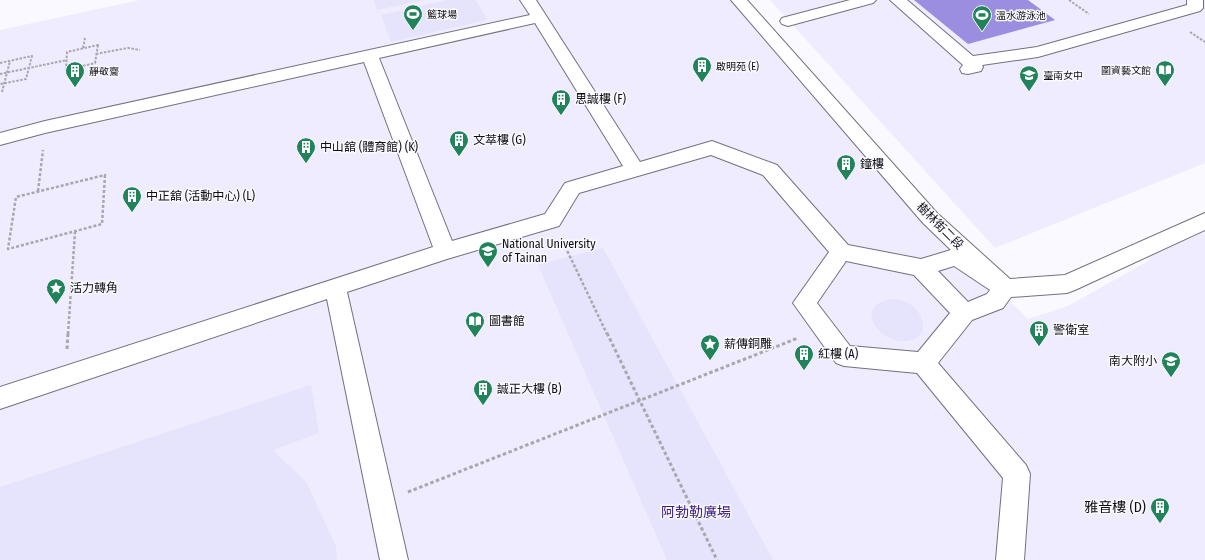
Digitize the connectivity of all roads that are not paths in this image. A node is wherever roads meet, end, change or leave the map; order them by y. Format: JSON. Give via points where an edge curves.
{"nodes":[{"id":1,"x":528,"y":0,"type":"edge"},
{"id":2,"x":739,"y":0,"type":"edge"},
{"id":3,"x":868,"y":0,"type":"edge"},
{"id":4,"x":898,"y":0,"type":"edge"},
{"id":5,"x":1195,"y":0,"type":"edge"},
{"id":6,"x":538,"y":18,"type":"junction"},
{"id":7,"x":788,"y":21,"type":"dead end"},
{"id":8,"x":370,"y":56,"type":"junction"},
{"id":9,"x":0,"y":139,"type":"edge"},
{"id":10,"x":634,"y":170,"type":"junction"},
{"id":11,"x":1205,"y":222,"type":"edge"},
{"id":12,"x":445,"y":251,"type":"junction"},
{"id":13,"x":841,"y":252,"type":"junction"},
{"id":14,"x":921,"y":268,"type":"junction"},
{"id":15,"x":335,"y":286,"type":"junction"},
{"id":16,"x":1005,"y":288,"type":"junction"},
{"id":17,"x":964,"y":313,"type":"junction"},
{"id":18,"x":923,"y":363,"type":"junction"},
{"id":19,"x":0,"y":398,"type":"edge"},
{"id":20,"x":394,"y":560,"type":"edge"},
{"id":21,"x":1010,"y":560,"type":"edge"}],
"edges":[{"from":1,"to":6,"type":"street"},
{"from":2,"to":16,"type":"street","name":"樹林街二段","via":[[930,218]]},
{"from":3,"to":7,"type":"street"},
{"from":4,"to":5,"type":"street","via":[[966,66],[1038,52],[1195,8]]},
{"from":6,"to":8,"type":"street"},
{"from":6,"to":10,"type":"street"},
{"from":8,"to":9,"type":"street"},
{"from":8,"to":12,"type":"street"},
{"from":10,"to":12,"type":"street","via":[[572,188],[552,220]]},
{"from":10,"to":13,"type":"street","via":[[712,148],[770,170]]},
{"from":11,"to":16,"type":"street","via":[[1067,284]]},
{"from":12,"to":15,"type":"street"},
{"from":13,"to":14,"type":"street"},
{"from":13,"to":18,"type":"street","via":[[804,303],[822,328],[844,356]]},
{"from":14,"to":16,"type":"street","via":[[956,257]]},
{"from":14,"to":17,"type":"street"},
{"from":15,"to":19,"type":"street"},
{"from":15,"to":20,"type":"street"},
{"from":16,"to":17,"type":"street","via":[[995,301]]},
{"from":17,"to":18,"type":"street"},
{"from":18,"to":21,"type":"street","via":[[1016,474]]}]}
